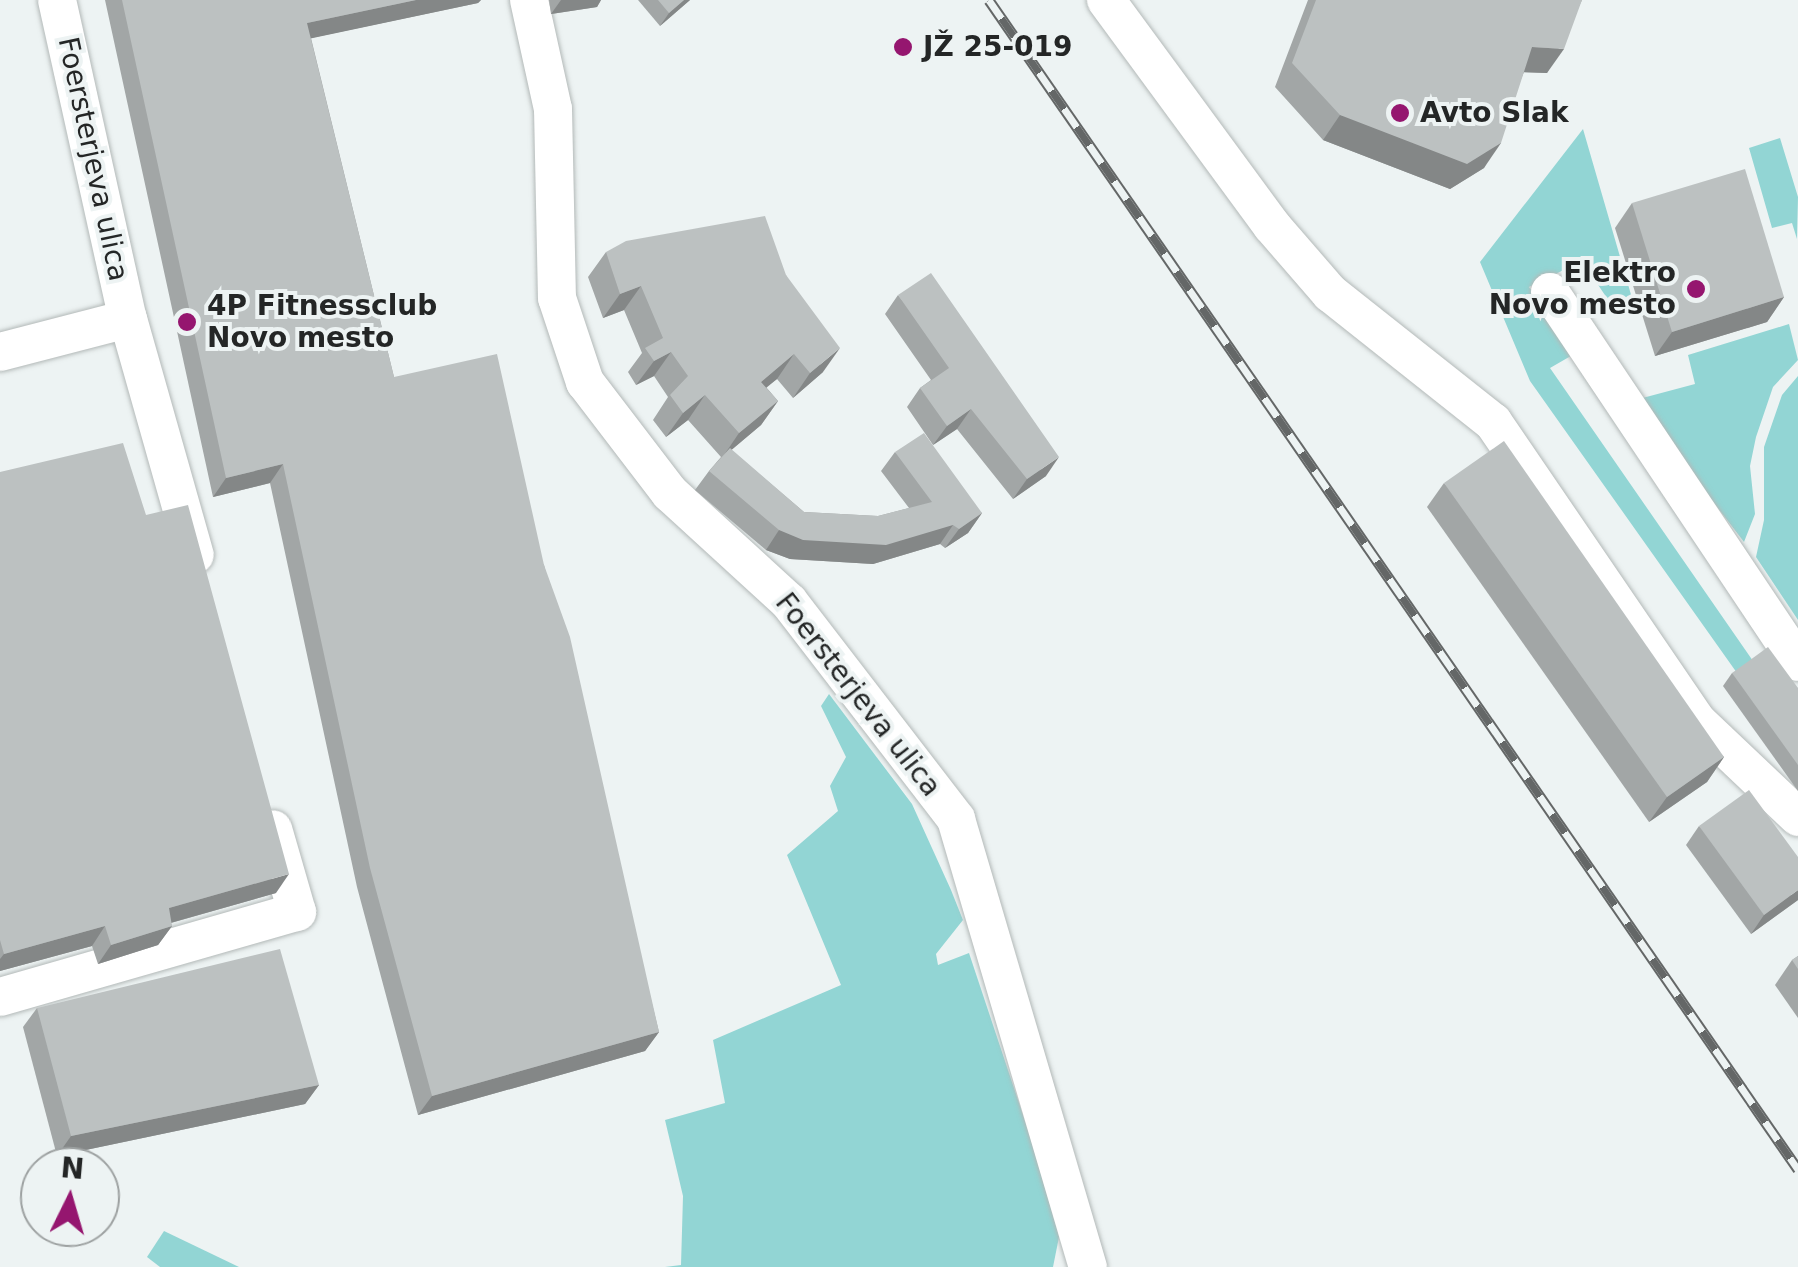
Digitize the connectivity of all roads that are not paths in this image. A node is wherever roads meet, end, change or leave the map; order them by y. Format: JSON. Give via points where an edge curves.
{"nodes":[{"id":1,"x":58,"y":0,"type":"edge"},
{"id":2,"x":529,"y":0,"type":"edge"},
{"id":3,"x":1106,"y":0,"type":"edge"},
{"id":4,"x":1550,"y":292,"type":"dead end"},
{"id":5,"x":128,"y":319,"type":"junction"},
{"id":6,"x":0,"y":352,"type":"edge"},
{"id":7,"x":204,"y":586,"type":"edge"},
{"id":8,"x":1798,"y":662,"type":"edge"},
{"id":9,"x":264,"y":797,"type":"edge"},
{"id":10,"x":1798,"y":817,"type":"edge"},
{"id":11,"x":0,"y":997,"type":"edge"},
{"id":12,"x":1088,"y":1266,"type":"edge"}],
"edges":[{"from":1,"to":5,"type":"street","name":"Foersterjeva ulica"},
{"from":2,"to":12,"type":"street","name":"Foersterjeva ulica","via":[[553,110],[556,298],[586,382],[670,492],[789,602],[956,819]]},
{"from":3,"to":10,"type":"street","via":[[1272,226],[1330,292],[1493,422],[1698,722]]},
{"from":4,"to":8,"type":"street"},
{"from":5,"to":6,"type":"street","name":"Foersterjeva ulica"},
{"from":5,"to":7,"type":"street","name":"Foersterjeva ulica"},
{"from":9,"to":11,"type":"street","via":[[297,912]]}]}
